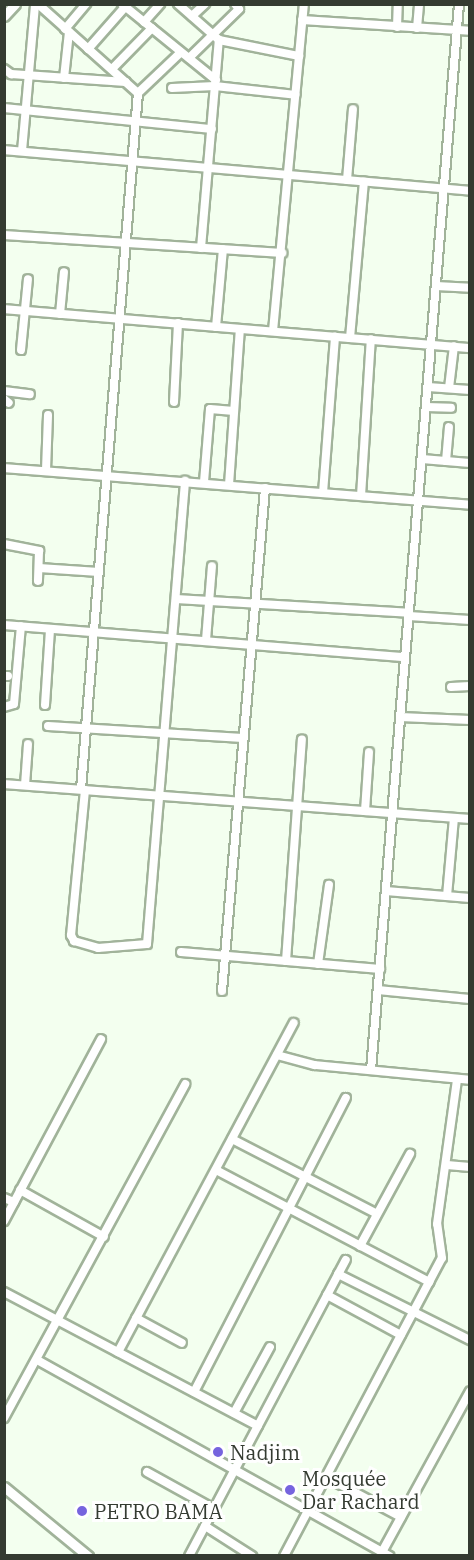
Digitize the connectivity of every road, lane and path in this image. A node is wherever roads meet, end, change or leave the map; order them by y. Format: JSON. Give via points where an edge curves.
{"nodes":[{"id":1,"x":15,"y":4,"type":"edge"},
{"id":2,"x":36,"y":4,"type":"edge"},
{"id":3,"x":86,"y":4,"type":"edge"},
{"id":4,"x":160,"y":4,"type":"edge"},
{"id":5,"x":178,"y":4,"type":"edge"},
{"id":6,"x":205,"y":4,"type":"edge"},
{"id":7,"x":235,"y":4,"type":"edge"},
{"id":8,"x":304,"y":4,"type":"edge"},
{"id":9,"x":398,"y":4,"type":"edge"},
{"id":10,"x":419,"y":4,"type":"edge"},
{"id":11,"x":459,"y":4,"type":"edge"},
{"id":12,"x":124,"y":6,"type":"edge"},
{"id":13,"x":4,"y":16,"type":"edge"},
{"id":14,"x":192,"y":16,"type":"junction"},
{"id":15,"x":302,"y":20,"type":"junction"},
{"id":16,"x":144,"y":22,"type":"junction"},
{"id":17,"x":397,"y":27,"type":"junction"},
{"id":18,"x":152,"y":28,"type":"junction"},
{"id":19,"x":417,"y":28,"type":"junction"},
{"id":20,"x":67,"y":30,"type":"junction"},
{"id":21,"x":457,"y":30,"type":"junction"},
{"id":22,"x":470,"y":32,"type":"edge"},
{"id":23,"x":216,"y":37,"type":"junction"},
{"id":24,"x":88,"y":49,"type":"junction"},
{"id":25,"x":181,"y":52,"type":"junction"},
{"id":26,"x":299,"y":56,"type":"junction"},
{"id":27,"x":189,"y":58,"type":"junction"},
{"id":28,"x":4,"y":69,"type":"edge"},
{"id":29,"x":112,"y":69,"type":"junction"},
{"id":30,"x":28,"y":75,"type":"junction"},
{"id":31,"x":64,"y":78,"type":"junction"},
{"id":32,"x":126,"y":82,"type":"junction"},
{"id":33,"x":215,"y":83,"type":"junction"},
{"id":34,"x":172,"y":88,"type":"dead end"},
{"id":35,"x":138,"y":93,"type":"junction"},
{"id":36,"x":296,"y":95,"type":"junction"},
{"id":37,"x":4,"y":108,"type":"edge"},
{"id":38,"x":353,"y":109,"type":"dead end"},
{"id":39,"x":25,"y":110,"type":"junction"},
{"id":40,"x":136,"y":121,"type":"junction"},
{"id":41,"x":212,"y":129,"type":"junction"},
{"id":42,"x":4,"y":150,"type":"edge"},
{"id":43,"x":22,"y":151,"type":"junction"},
{"id":44,"x":132,"y":161,"type":"junction"},
{"id":45,"x":208,"y":168,"type":"junction"},
{"id":46,"x":290,"y":175,"type":"junction"},
{"id":47,"x":347,"y":180,"type":"junction"},
{"id":48,"x":364,"y":182,"type":"junction"},
{"id":49,"x":444,"y":189,"type":"junction"},
{"id":50,"x":470,"y":191,"type":"edge"},
{"id":51,"x":4,"y":235,"type":"edge"},
{"id":52,"x":126,"y":243,"type":"junction"},
{"id":53,"x":201,"y":248,"type":"junction"},
{"id":54,"x":223,"y":249,"type":"junction"},
{"id":55,"x":282,"y":253,"type":"junction"},
{"id":56,"x":64,"y":272,"type":"dead end"},
{"id":57,"x":28,"y":279,"type":"dead end"},
{"id":58,"x":436,"y":286,"type":"junction"},
{"id":59,"x":470,"y":288,"type":"edge"},
{"id":60,"x":4,"y":309,"type":"edge"},
{"id":61,"x":25,"y":311,"type":"junction"},
{"id":62,"x":60,"y":314,"type":"junction"},
{"id":63,"x":119,"y":319,"type":"junction"},
{"id":64,"x":178,"y":323,"type":"junction"},
{"id":65,"x":216,"y":327,"type":"junction"},
{"id":66,"x":240,"y":328,"type":"junction"},
{"id":67,"x":273,"y":331,"type":"junction"},
{"id":68,"x":335,"y":336,"type":"junction"},
{"id":69,"x":350,"y":338,"type":"junction"},
{"id":70,"x":371,"y":339,"type":"junction"},
{"id":71,"x":431,"y":344,"type":"junction"},
{"id":72,"x":454,"y":346,"type":"junction"},
{"id":73,"x":470,"y":348,"type":"edge"},
{"id":74,"x":21,"y":350,"type":"dead end"},
{"id":75,"x":428,"y":387,"type":"junction"},
{"id":76,"x":449,"y":388,"type":"junction"},
{"id":77,"x":470,"y":390,"type":"edge"},
{"id":78,"x":4,"y":391,"type":"edge"},
{"id":79,"x":30,"y":394,"type":"dead end"},
{"id":80,"x":174,"y":402,"type":"dead end"},
{"id":81,"x":426,"y":407,"type":"junction"},
{"id":82,"x":451,"y":408,"type":"dead end"},
{"id":83,"x":234,"y":411,"type":"junction"},
{"id":84,"x":48,"y":415,"type":"dead end"},
{"id":85,"x":449,"y":427,"type":"dead end"},
{"id":86,"x":422,"y":459,"type":"junction"},
{"id":87,"x":446,"y":461,"type":"junction"},
{"id":88,"x":470,"y":464,"type":"edge"},
{"id":89,"x":4,"y":468,"type":"edge"},
{"id":90,"x":46,"y":470,"type":"junction"},
{"id":91,"x":107,"y":474,"type":"junction"},
{"id":92,"x":185,"y":481,"type":"junction"},
{"id":93,"x":204,"y":482,"type":"junction"},
{"id":94,"x":229,"y":485,"type":"junction"},
{"id":95,"x":265,"y":488,"type":"junction"},
{"id":96,"x":323,"y":493,"type":"junction"},
{"id":97,"x":361,"y":496,"type":"junction"},
{"id":98,"x":418,"y":501,"type":"junction"},
{"id":99,"x":470,"y":505,"type":"edge"},
{"id":100,"x":4,"y":544,"type":"edge"},
{"id":101,"x":212,"y":566,"type":"dead end"},
{"id":102,"x":39,"y":568,"type":"junction"},
{"id":103,"x":99,"y":572,"type":"junction"},
{"id":104,"x":38,"y":581,"type":"dead end"},
{"id":105,"x":176,"y":599,"type":"junction"},
{"id":106,"x":208,"y":601,"type":"junction"},
{"id":107,"x":252,"y":604,"type":"junction"},
{"id":108,"x":409,"y":615,"type":"junction"},
{"id":109,"x":470,"y":620,"type":"edge"},
{"id":110,"x":4,"y":625,"type":"edge"},
{"id":111,"x":21,"y":626,"type":"junction"},
{"id":112,"x":50,"y":629,"type":"junction"},
{"id":113,"x":94,"y":632,"type":"junction"},
{"id":114,"x":173,"y":638,"type":"junction"},
{"id":115,"x":206,"y":640,"type":"junction"},
{"id":116,"x":250,"y":645,"type":"junction"},
{"id":117,"x":405,"y":657,"type":"junction"},
{"id":118,"x":470,"y":686,"type":"edge"},
{"id":119,"x":451,"y":687,"type":"dead end"},
{"id":120,"x":45,"y":705,"type":"dead end"},
{"id":121,"x":4,"y":707,"type":"edge"},
{"id":122,"x":400,"y":717,"type":"junction"},
{"id":123,"x":470,"y":720,"type":"edge"},
{"id":124,"x":48,"y":726,"type":"dead end"},
{"id":125,"x":87,"y":730,"type":"junction"},
{"id":126,"x":165,"y":734,"type":"junction"},
{"id":127,"x":243,"y":738,"type":"junction"},
{"id":128,"x":302,"y":740,"type":"dead end"},
{"id":129,"x":28,"y":744,"type":"dead end"},
{"id":130,"x":369,"y":752,"type":"dead end"},
{"id":131,"x":4,"y":784,"type":"edge"},
{"id":132,"x":25,"y":785,"type":"junction"},
{"id":133,"x":83,"y":790,"type":"junction"},
{"id":134,"x":161,"y":795,"type":"junction"},
{"id":135,"x":237,"y":801,"type":"junction"},
{"id":136,"x":297,"y":806,"type":"junction"},
{"id":137,"x":365,"y":811,"type":"junction"},
{"id":138,"x":393,"y":813,"type":"junction"},
{"id":139,"x":454,"y":818,"type":"junction"},
{"id":140,"x":470,"y":819,"type":"edge"},
{"id":141,"x":329,"y":885,"type":"dead end"},
{"id":142,"x":386,"y":891,"type":"junction"},
{"id":143,"x":447,"y":896,"type":"junction"},
{"id":144,"x":470,"y":898,"type":"edge"},
{"id":145,"x":181,"y":952,"type":"dead end"},
{"id":146,"x":225,"y":956,"type":"junction"},
{"id":147,"x":286,"y":961,"type":"junction"},
{"id":148,"x":318,"y":964,"type":"junction"},
{"id":149,"x":380,"y":969,"type":"junction"},
{"id":150,"x":378,"y":990,"type":"junction"},
{"id":151,"x":222,"y":991,"type":"dead end"},
{"id":152,"x":470,"y":999,"type":"edge"},
{"id":153,"x":294,"y":1023,"type":"dead end"},
{"id":154,"x":101,"y":1039,"type":"dead end"},
{"id":155,"x":277,"y":1055,"type":"junction"},
{"id":156,"x":371,"y":1070,"type":"junction"},
{"id":157,"x":457,"y":1079,"type":"junction"},
{"id":158,"x":470,"y":1080,"type":"edge"},
{"id":159,"x":185,"y":1084,"type":"dead end"},
{"id":160,"x":346,"y":1098,"type":"dead end"},
{"id":161,"x":232,"y":1138,"type":"junction"},
{"id":162,"x":410,"y":1154,"type":"dead end"},
{"id":163,"x":447,"y":1165,"type":"junction"},
{"id":164,"x":470,"y":1167,"type":"edge"},
{"id":165,"x":216,"y":1170,"type":"junction"},
{"id":166,"x":305,"y":1177,"type":"junction"},
{"id":167,"x":20,"y":1190,"type":"junction"},
{"id":168,"x":4,"y":1198,"type":"edge"},
{"id":169,"x":14,"y":1202,"type":"junction"},
{"id":170,"x":289,"y":1208,"type":"junction"},
{"id":171,"x":377,"y":1214,"type":"junction"},
{"id":172,"x":4,"y":1221,"type":"edge"},
{"id":173,"x":104,"y":1237,"type":"junction"},
{"id":174,"x":360,"y":1246,"type":"junction"},
{"id":175,"x":346,"y":1260,"type":"dead end"},
{"id":176,"x":338,"y":1274,"type":"junction"},
{"id":177,"x":429,"y":1282,"type":"junction"},
{"id":178,"x":4,"y":1292,"type":"edge"},
{"id":179,"x":327,"y":1295,"type":"junction"},
{"id":180,"x":414,"y":1312,"type":"junction"},
{"id":181,"x":136,"y":1318,"type":"junction"},
{"id":182,"x":60,"y":1321,"type":"junction"},
{"id":183,"x":401,"y":1335,"type":"junction"},
{"id":184,"x":470,"y":1340,"type":"edge"},
{"id":185,"x":182,"y":1343,"type":"dead end"},
{"id":186,"x":270,"y":1347,"type":"dead end"},
{"id":187,"x":118,"y":1352,"type":"junction"},
{"id":188,"x":39,"y":1361,"type":"junction"},
{"id":189,"x":470,"y":1391,"type":"edge"},
{"id":190,"x":194,"y":1392,"type":"junction"},
{"id":191,"x":234,"y":1413,"type":"junction"},
{"id":192,"x":4,"y":1418,"type":"edge"},
{"id":193,"x":258,"y":1426,"type":"junction"},
{"id":194,"x":235,"y":1470,"type":"junction"},
{"id":195,"x":147,"y":1472,"type":"dead end"},
{"id":196,"x":326,"y":1477,"type":"junction"},
{"id":197,"x":4,"y":1487,"type":"edge"},
{"id":198,"x":214,"y":1509,"type":"junction"},
{"id":199,"x":308,"y":1510,"type":"junction"},
{"id":200,"x":401,"y":1517,"type":"junction"},
{"id":201,"x":205,"y":1526,"type":"junction"},
{"id":202,"x":238,"y":1552,"type":"edge"},
{"id":203,"x":386,"y":1554,"type":"edge"},
{"id":204,"x":88,"y":1556,"type":"edge"},
{"id":205,"x":189,"y":1556,"type":"edge"},
{"id":206,"x":252,"y":1556,"type":"edge"},
{"id":207,"x":284,"y":1556,"type":"edge"}],
"edges":[{"from":1,"to":13,"type":"main road"},
{"from":2,"to":20,"type":"street"},
{"from":2,"to":30,"type":"street"},
{"from":3,"to":20,"type":"street"},
{"from":4,"to":16,"type":"street"},
{"from":5,"to":14,"type":"street"},
{"from":6,"to":14,"type":"street"},
{"from":7,"to":23,"type":"street","via":[[239,9]]},
{"from":8,"to":15,"type":"street"},
{"from":9,"to":17,"type":"street"},
{"from":10,"to":19,"type":"street"},
{"from":11,"to":21,"type":"street"},
{"from":12,"to":16,"type":"street"},
{"from":12,"to":24,"type":"street"},
{"from":14,"to":23,"type":"street"},
{"from":15,"to":17,"type":"street"},
{"from":15,"to":26,"type":"street"},
{"from":16,"to":18,"type":"street"},
{"from":17,"to":19,"type":"street"},
{"from":18,"to":25,"type":"street"},
{"from":18,"to":29,"type":"street"},
{"from":19,"to":21,"type":"street"},
{"from":20,"to":24,"type":"street"},
{"from":20,"to":31,"type":"street"},
{"from":21,"to":22,"type":"street"},
{"from":21,"to":49,"type":"street"},
{"from":23,"to":26,"type":"street"},
{"from":23,"to":27,"type":"street"},
{"from":23,"to":33,"type":"street"},
{"from":24,"to":29,"type":"street"},
{"from":25,"to":27,"type":"street"},
{"from":25,"to":35,"type":"street"},
{"from":26,"to":36,"type":"street"},
{"from":27,"to":33,"type":"street"},
{"from":28,"to":30,"type":"street"},
{"from":29,"to":32,"type":"street"},
{"from":30,"to":31,"type":"street"},
{"from":30,"to":39,"type":"street"},
{"from":31,"to":32,"type":"street"},
{"from":32,"to":35,"type":"street"},
{"from":33,"to":34,"type":"street"},
{"from":33,"to":36,"type":"street"},
{"from":33,"to":41,"type":"street"},
{"from":35,"to":40,"type":"street"},
{"from":36,"to":46,"type":"street"},
{"from":37,"to":39,"type":"street"},
{"from":38,"to":47,"type":"street"},
{"from":39,"to":40,"type":"street"},
{"from":39,"to":43,"type":"street"},
{"from":40,"to":41,"type":"street"},
{"from":40,"to":44,"type":"street"},
{"from":41,"to":45,"type":"street"},
{"from":42,"to":43,"type":"street"},
{"from":43,"to":44,"type":"street"},
{"from":44,"to":45,"type":"street"},
{"from":44,"to":52,"type":"street"},
{"from":45,"to":46,"type":"street"},
{"from":45,"to":53,"type":"street"},
{"from":46,"to":47,"type":"street"},
{"from":46,"to":55,"type":"street"},
{"from":47,"to":48,"type":"street"},
{"from":48,"to":49,"type":"street"},
{"from":48,"to":69,"type":"street"},
{"from":49,"to":50,"type":"street"},
{"from":49,"to":58,"type":"street"},
{"from":51,"to":52,"type":"street"},
{"from":52,"to":53,"type":"street"},
{"from":52,"to":63,"type":"street"},
{"from":53,"to":54,"type":"street"},
{"from":54,"to":55,"type":"street"},
{"from":54,"to":65,"type":"street"},
{"from":55,"to":67,"type":"street"},
{"from":56,"to":62,"type":"street"},
{"from":57,"to":61,"type":"street"},
{"from":58,"to":59,"type":"street"},
{"from":58,"to":71,"type":"street"},
{"from":60,"to":61,"type":"street"},
{"from":61,"to":62,"type":"street"},
{"from":61,"to":74,"type":"street"},
{"from":62,"to":63,"type":"street"},
{"from":63,"to":64,"type":"street"},
{"from":63,"to":91,"type":"street"},
{"from":64,"to":65,"type":"street"},
{"from":64,"to":80,"type":"street"},
{"from":65,"to":66,"type":"street"},
{"from":66,"to":67,"type":"street"},
{"from":66,"to":83,"type":"street"},
{"from":67,"to":68,"type":"street"},
{"from":68,"to":69,"type":"street"},
{"from":68,"to":96,"type":"street"},
{"from":69,"to":70,"type":"street"},
{"from":70,"to":71,"type":"street"},
{"from":70,"to":97,"type":"street"},
{"from":71,"to":72,"type":"street"},
{"from":71,"to":75,"type":"street"},
{"from":72,"to":73,"type":"street"},
{"from":72,"to":76,"type":"street"},
{"from":75,"to":76,"type":"street"},
{"from":75,"to":81,"type":"street"},
{"from":76,"to":77,"type":"street"},
{"from":78,"to":79,"type":"street"},
{"from":81,"to":82,"type":"street"},
{"from":81,"to":86,"type":"street"},
{"from":83,"to":93,"type":"street","via":[[210,410]]},
{"from":83,"to":94,"type":"street"},
{"from":84,"to":90,"type":"street"},
{"from":85,"to":87,"type":"street"},
{"from":86,"to":87,"type":"street"},
{"from":86,"to":98,"type":"street"},
{"from":87,"to":88,"type":"street"},
{"from":89,"to":90,"type":"street"},
{"from":90,"to":91,"type":"street"},
{"from":91,"to":92,"type":"street"},
{"from":91,"to":103,"type":"street"},
{"from":92,"to":93,"type":"street"},
{"from":92,"to":105,"type":"street"},
{"from":93,"to":94,"type":"street"},
{"from":94,"to":95,"type":"street"},
{"from":95,"to":96,"type":"street"},
{"from":95,"to":107,"type":"street"},
{"from":96,"to":97,"type":"street"},
{"from":97,"to":98,"type":"street"},
{"from":98,"to":99,"type":"street"},
{"from":98,"to":108,"type":"street"},
{"from":100,"to":102,"type":"street","via":[[39,550]]},
{"from":101,"to":106,"type":"street"},
{"from":102,"to":103,"type":"street"},
{"from":102,"to":104,"type":"street"},
{"from":103,"to":113,"type":"street"},
{"from":105,"to":106,"type":"street"},
{"from":105,"to":114,"type":"street"},
{"from":106,"to":107,"type":"street"},
{"from":106,"to":115,"type":"street"},
{"from":107,"to":108,"type":"street"},
{"from":107,"to":116,"type":"street"},
{"from":108,"to":109,"type":"street"},
{"from":108,"to":117,"type":"street"},
{"from":110,"to":111,"type":"street"},
{"from":111,"to":112,"type":"street"},
{"from":111,"to":121,"type":"street","via":[[14,704]]},
{"from":112,"to":113,"type":"street"},
{"from":112,"to":120,"type":"street"},
{"from":113,"to":114,"type":"street"},
{"from":113,"to":125,"type":"street"},
{"from":114,"to":115,"type":"street"},
{"from":114,"to":126,"type":"street"},
{"from":115,"to":116,"type":"street"},
{"from":116,"to":117,"type":"street"},
{"from":116,"to":127,"type":"street"},
{"from":117,"to":122,"type":"street"},
{"from":118,"to":119,"type":"street"},
{"from":122,"to":123,"type":"street"},
{"from":122,"to":138,"type":"street"},
{"from":124,"to":125,"type":"street"},
{"from":125,"to":126,"type":"street"},
{"from":125,"to":133,"type":"street"},
{"from":126,"to":127,"type":"street"},
{"from":126,"to":134,"type":"street"},
{"from":127,"to":135,"type":"street"},
{"from":128,"to":136,"type":"street"},
{"from":129,"to":132,"type":"street"},
{"from":130,"to":137,"type":"street"},
{"from":131,"to":132,"type":"street"},
{"from":132,"to":133,"type":"street"},
{"from":133,"to":134,"type":"street"},
{"from":133,"to":134,"type":"street","via":[[71,935],[74,941],[98,948],[147,944]]},
{"from":134,"to":135,"type":"street"},
{"from":135,"to":136,"type":"street"},
{"from":135,"to":146,"type":"street"},
{"from":136,"to":137,"type":"street"},
{"from":136,"to":147,"type":"street"},
{"from":137,"to":138,"type":"street"},
{"from":138,"to":139,"type":"street"},
{"from":138,"to":142,"type":"street"},
{"from":139,"to":140,"type":"street"},
{"from":139,"to":143,"type":"street"},
{"from":141,"to":148,"type":"street"},
{"from":142,"to":143,"type":"street"},
{"from":142,"to":149,"type":"street"},
{"from":143,"to":144,"type":"street"},
{"from":145,"to":146,"type":"street"},
{"from":146,"to":147,"type":"street"},
{"from":146,"to":151,"type":"street"},
{"from":147,"to":148,"type":"street"},
{"from":148,"to":149,"type":"street"},
{"from":149,"to":150,"type":"street"},
{"from":150,"to":152,"type":"street"},
{"from":150,"to":156,"type":"street"},
{"from":153,"to":155,"type":"street"},
{"from":154,"to":167,"type":"street"},
{"from":155,"to":156,"type":"street"},
{"from":155,"to":161,"type":"street"},
{"from":156,"to":157,"type":"street"},
{"from":157,"to":158,"type":"street"},
{"from":157,"to":163,"type":"street"},
{"from":159,"to":173,"type":"street"},
{"from":160,"to":166,"type":"street"},
{"from":161,"to":165,"type":"street"},
{"from":161,"to":166,"type":"street"},
{"from":162,"to":171,"type":"street"},
{"from":163,"to":164,"type":"street"},
{"from":163,"to":177,"type":"street","via":[[437,1224],[442,1258]]},
{"from":165,"to":170,"type":"street"},
{"from":165,"to":181,"type":"street"},
{"from":166,"to":170,"type":"street"},
{"from":166,"to":171,"type":"street"},
{"from":167,"to":169,"type":"street"},
{"from":167,"to":173,"type":"street"},
{"from":168,"to":169,"type":"street"},
{"from":169,"to":172,"type":"street"},
{"from":170,"to":174,"type":"street"},
{"from":170,"to":190,"type":"street"},
{"from":171,"to":174,"type":"street"},
{"from":173,"to":182,"type":"street"},
{"from":174,"to":177,"type":"street"},
{"from":175,"to":176,"type":"street"},
{"from":176,"to":179,"type":"street"},
{"from":176,"to":180,"type":"street"},
{"from":177,"to":180,"type":"street"},
{"from":178,"to":182,"type":"street"},
{"from":179,"to":183,"type":"street"},
{"from":179,"to":193,"type":"street"},
{"from":180,"to":183,"type":"street"},
{"from":180,"to":184,"type":"street"},
{"from":181,"to":185,"type":"street"},
{"from":181,"to":187,"type":"street"},
{"from":182,"to":187,"type":"street"},
{"from":182,"to":188,"type":"street"},
{"from":183,"to":196,"type":"street"},
{"from":186,"to":191,"type":"street"},
{"from":187,"to":190,"type":"street"},
{"from":188,"to":192,"type":"street"},
{"from":188,"to":194,"type":"street"},
{"from":189,"to":200,"type":"street"},
{"from":190,"to":191,"type":"street"},
{"from":191,"to":193,"type":"street"},
{"from":193,"to":194,"type":"street"},
{"from":194,"to":198,"type":"street"},
{"from":194,"to":199,"type":"street"},
{"from":195,"to":198,"type":"street"},
{"from":196,"to":199,"type":"street"},
{"from":196,"to":200,"type":"street"},
{"from":197,"to":204,"type":"main road"},
{"from":198,"to":201,"type":"street"},
{"from":199,"to":203,"type":"street"},
{"from":199,"to":207,"type":"street"},
{"from":200,"to":203,"type":"street"},
{"from":201,"to":202,"type":"street"},
{"from":201,"to":205,"type":"street"},
{"from":202,"to":206,"type":"street"}]}
